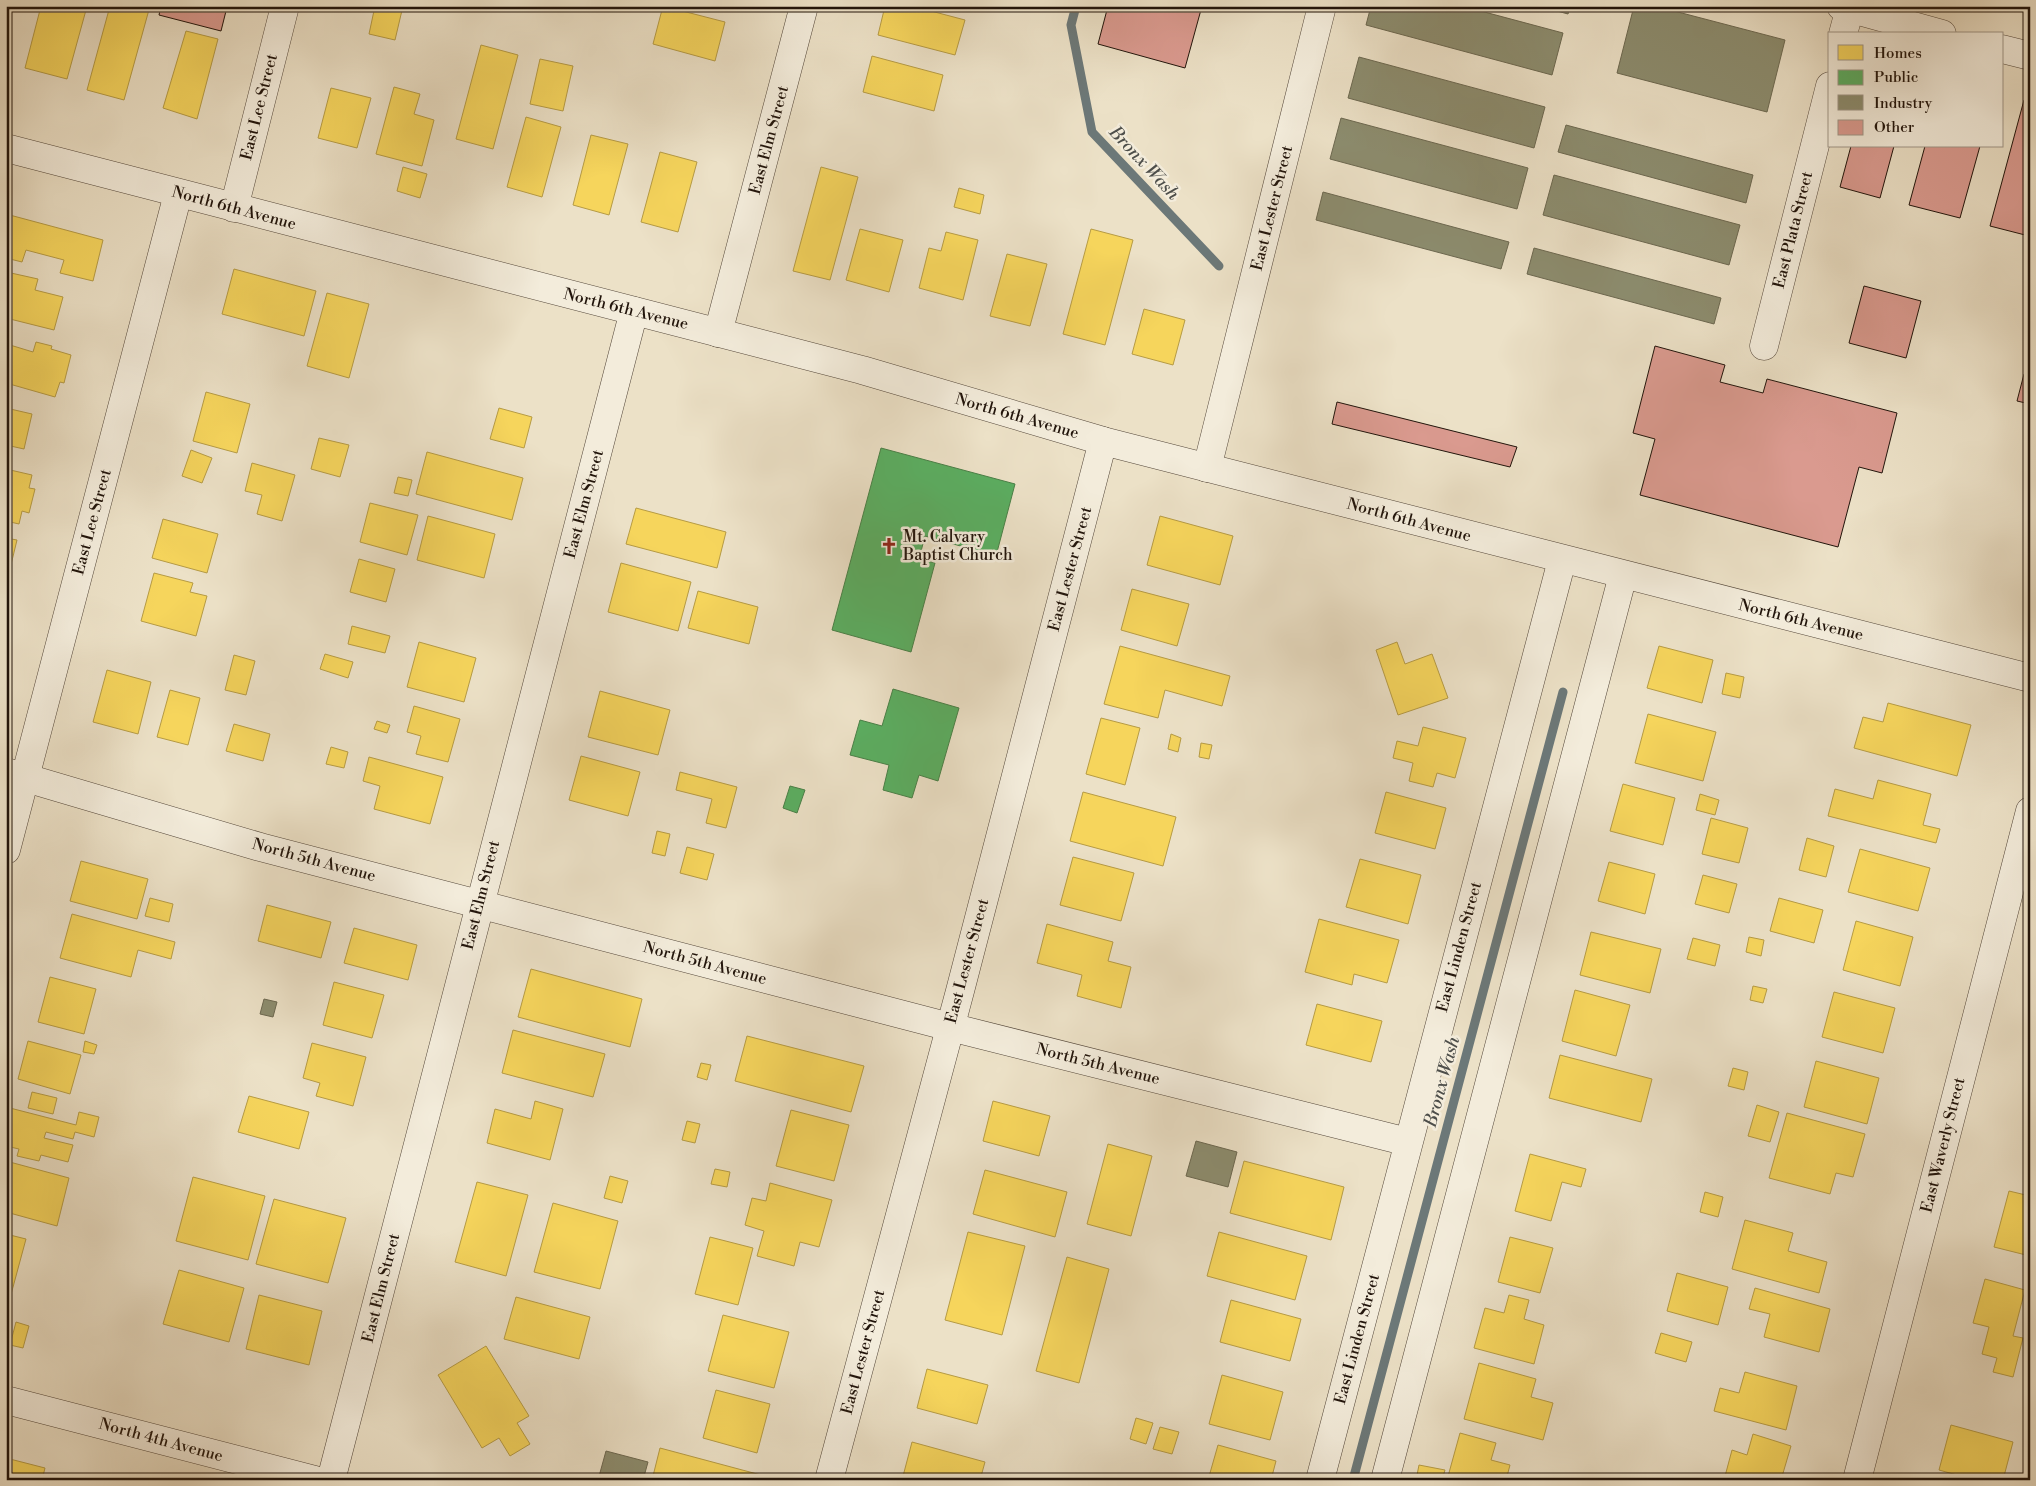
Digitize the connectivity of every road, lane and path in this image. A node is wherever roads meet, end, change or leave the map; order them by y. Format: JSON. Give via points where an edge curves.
{"nodes":[{"id":1,"x":285,"y":6,"type":"edge"},
{"id":2,"x":804,"y":6,"type":"edge"},
{"id":3,"x":1322,"y":6,"type":"edge"},
{"id":4,"x":1845,"y":16,"type":"edge"},
{"id":5,"x":1931,"y":32,"type":"edge"},
{"id":6,"x":2004,"y":50,"type":"edge"},
{"id":7,"x":2030,"y":56,"type":"edge"},
{"id":8,"x":1828,"y":94,"type":"edge"},
{"id":9,"x":6,"y":148,"type":"edge"},
{"id":10,"x":178,"y":194,"type":"junction"},
{"id":11,"x":234,"y":208,"type":"junction"},
{"id":12,"x":634,"y":311,"type":"junction"},
{"id":13,"x":718,"y":332,"type":"junction"},
{"id":14,"x":1764,"y":346,"type":"dead end"},
{"id":15,"x":1103,"y":441,"type":"junction"},
{"id":16,"x":1207,"y":468,"type":"junction"},
{"id":17,"x":1562,"y":560,"type":"junction"},
{"id":18,"x":1623,"y":575,"type":"junction"},
{"id":19,"x":2030,"y":678,"type":"edge"},
{"id":20,"x":16,"y":775,"type":"edge"},
{"id":21,"x":2030,"y":810,"type":"edge"},
{"id":22,"x":6,"y":850,"type":"edge"},
{"id":23,"x":479,"y":904,"type":"junction"},
{"id":24,"x":950,"y":1027,"type":"junction"},
{"id":25,"x":1408,"y":1142,"type":"junction"},
{"id":26,"x":6,"y":1400,"type":"edge"},
{"id":27,"x":315,"y":1480,"type":"edge"},
{"id":28,"x":331,"y":1480,"type":"edge"},
{"id":29,"x":829,"y":1480,"type":"edge"},
{"id":30,"x":1320,"y":1480,"type":"edge"},
{"id":31,"x":1385,"y":1480,"type":"edge"},
{"id":32,"x":1857,"y":1480,"type":"edge"}],
"edges":[{"from":1,"to":11,"type":"street","name":"East Lee Street"},
{"from":2,"to":13,"type":"street","name":"East Elm Street"},
{"from":3,"to":16,"type":"street","name":"East Lester Street"},
{"from":4,"to":5,"type":"street"},
{"from":6,"to":7,"type":"street"},
{"from":8,"to":14,"type":"street","name":"East Plata Street"},
{"from":9,"to":10,"type":"street","name":"North 6th Avenue"},
{"from":10,"to":11,"type":"street","name":"North 6th Avenue"},
{"from":10,"to":20,"type":"street","name":"East Lee Street"},
{"from":11,"to":12,"type":"street","name":"North 6th Avenue"},
{"from":12,"to":13,"type":"street","name":"North 6th Avenue"},
{"from":12,"to":23,"type":"street","name":"East Elm Street"},
{"from":13,"to":15,"type":"street","name":"North 6th Avenue","via":[[862,370]]},
{"from":15,"to":16,"type":"street","name":"North 6th Avenue"},
{"from":15,"to":24,"type":"street","name":"East Lester Street"},
{"from":16,"to":17,"type":"street","name":"North 6th Avenue"},
{"from":17,"to":18,"type":"street","name":"North 6th Avenue"},
{"from":17,"to":25,"type":"street","name":"East Linden Street"},
{"from":18,"to":19,"type":"street","name":"North 6th Avenue"},
{"from":18,"to":31,"type":"street"},
{"from":20,"to":22,"type":"street","name":"East Lee Street"},
{"from":20,"to":23,"type":"street","name":"North 5th Avenue","via":[[260,847]]},
{"from":21,"to":32,"type":"street","name":"East Waverly Street"},
{"from":23,"to":24,"type":"street","name":"North 5th Avenue"},
{"from":23,"to":28,"type":"street","name":"East Elm Street"},
{"from":24,"to":25,"type":"street","name":"North 5th Avenue"},
{"from":24,"to":29,"type":"street","name":"East Lester Street"},
{"from":25,"to":30,"type":"street","name":"East Linden Street"},
{"from":26,"to":27,"type":"street","name":"North 4th Avenue"}]}
